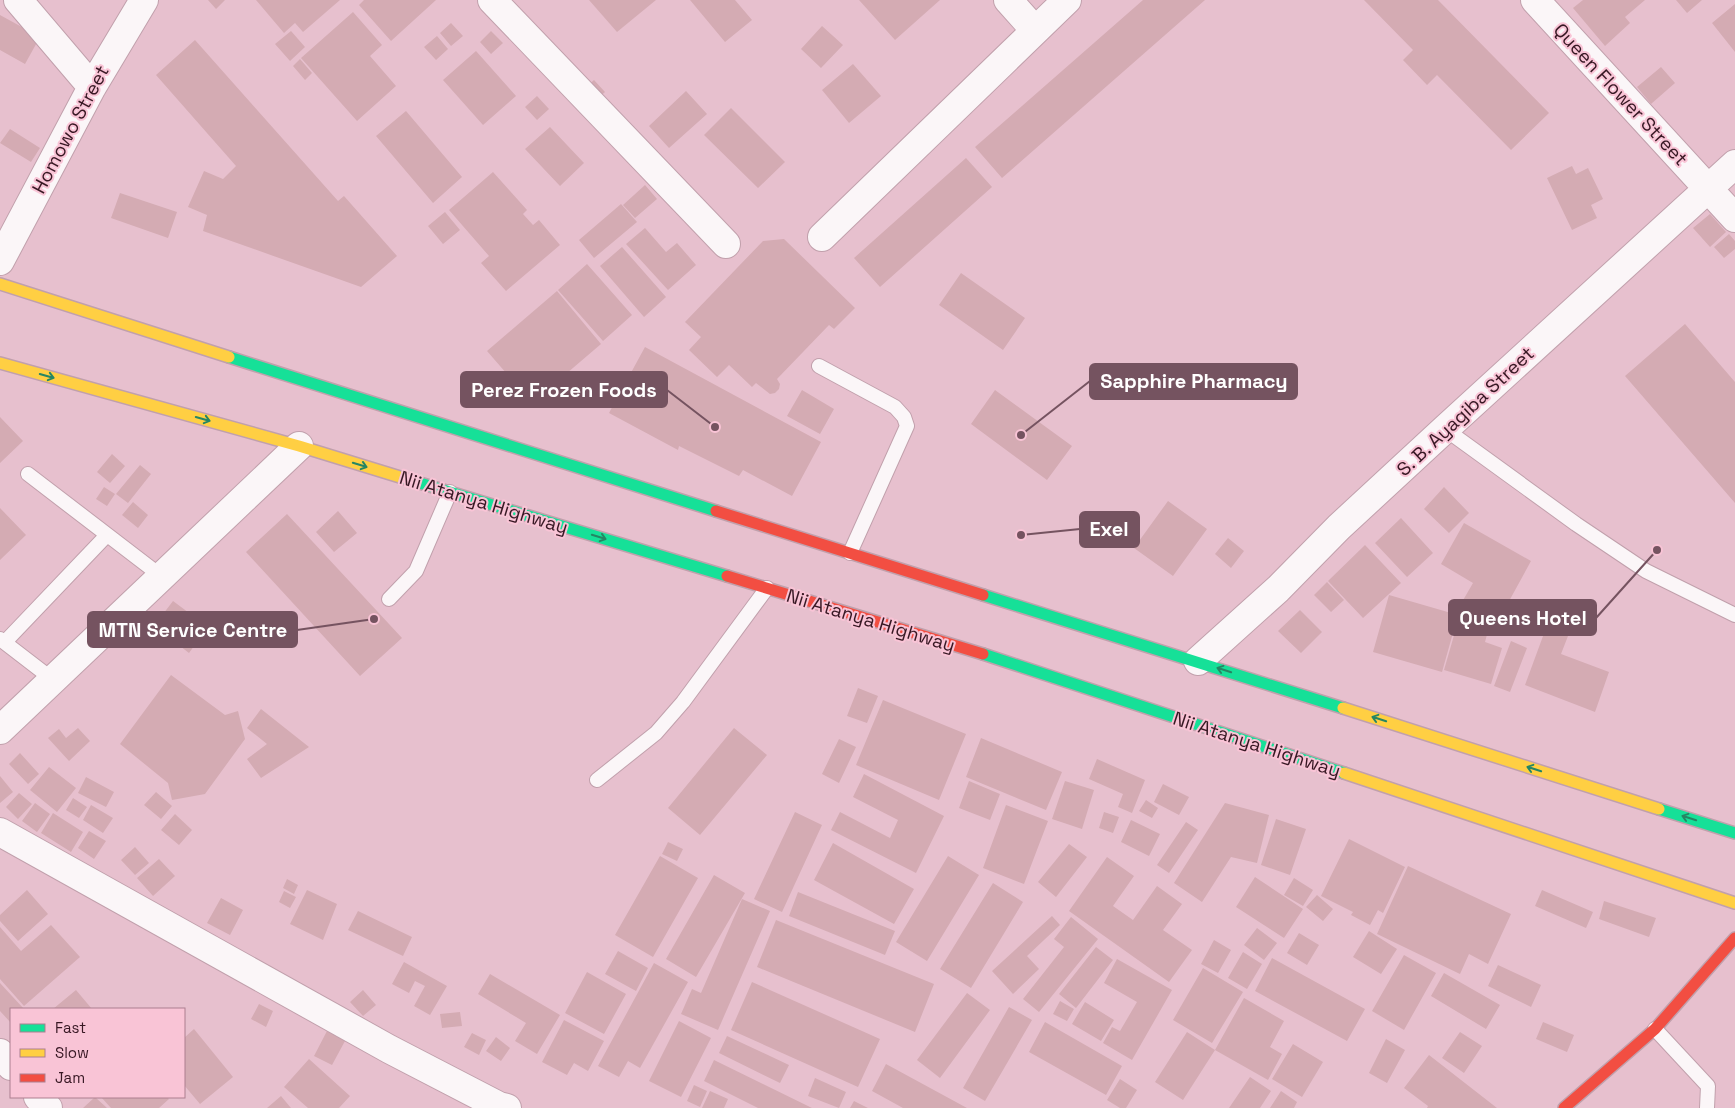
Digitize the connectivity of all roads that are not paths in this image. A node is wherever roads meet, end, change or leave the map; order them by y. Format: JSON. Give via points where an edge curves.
{"nodes":[{"id":1,"x":18,"y":0,"type":"edge"},
{"id":2,"x":144,"y":0,"type":"edge"},
{"id":3,"x":492,"y":0,"type":"edge"},
{"id":4,"x":1008,"y":0,"type":"edge"},
{"id":5,"x":1066,"y":0,"type":"edge"},
{"id":6,"x":1535,"y":0,"type":"edge"},
{"id":7,"x":1034,"y":29,"type":"junction"},
{"id":8,"x":92,"y":87,"type":"junction"},
{"id":9,"x":1735,"y":164,"type":"edge"},
{"id":10,"x":1708,"y":187,"type":"junction"},
{"id":11,"x":1735,"y":218,"type":"edge"},
{"id":12,"x":822,"y":237,"type":"dead end"},
{"id":13,"x":726,"y":244,"type":"dead end"},
{"id":14,"x":0,"y":261,"type":"edge"},
{"id":15,"x":0,"y":284,"type":"edge"},
{"id":16,"x":0,"y":363,"type":"edge"},
{"id":17,"x":819,"y":366,"type":"dead end"},
{"id":18,"x":1445,"y":429,"type":"junction"},
{"id":19,"x":299,"y":446,"type":"junction"},
{"id":20,"x":28,"y":474,"type":"dead end"},
{"id":21,"x":450,"y":492,"type":"junction"},
{"id":22,"x":107,"y":535,"type":"junction"},
{"id":23,"x":850,"y":553,"type":"junction"},
{"id":24,"x":161,"y":576,"type":"junction"},
{"id":25,"x":767,"y":588,"type":"junction"},
{"id":26,"x":389,"y":599,"type":"dead end"},
{"id":27,"x":1735,"y":615,"type":"edge"},
{"id":28,"x":3,"y":640,"type":"edge"},
{"id":29,"x":1198,"y":661,"type":"junction"},
{"id":30,"x":52,"y":679,"type":"junction"},
{"id":31,"x":0,"y":730,"type":"edge"},
{"id":32,"x":597,"y":780,"type":"dead end"},
{"id":33,"x":0,"y":832,"type":"edge"},
{"id":34,"x":1735,"y":833,"type":"edge"},
{"id":35,"x":1735,"y":903,"type":"edge"},
{"id":36,"x":1735,"y":938,"type":"edge"},
{"id":37,"x":1655,"y":1029,"type":"junction"},
{"id":38,"x":0,"y":1053,"type":"edge"},
{"id":39,"x":10,"y":1065,"type":"edge"},
{"id":40,"x":39,"y":1098,"type":"edge"},
{"id":41,"x":48,"y":1108,"type":"edge"},
{"id":42,"x":507,"y":1108,"type":"edge"},
{"id":43,"x":1564,"y":1108,"type":"edge"},
{"id":44,"x":1707,"y":1108,"type":"edge"}],
"edges":[{"from":1,"to":8,"type":"street"},
{"from":2,"to":8,"type":"street","name":"Homowo Street"},
{"from":3,"to":13,"type":"street"},
{"from":4,"to":7,"type":"street"},
{"from":5,"to":7,"type":"street"},
{"from":6,"to":10,"type":"street","name":"Queen Flower Street"},
{"from":7,"to":12,"type":"street"},
{"from":8,"to":14,"type":"street","name":"Homowo Street"},
{"from":9,"to":10,"type":"street","name":"S. B. Ayagiba Street"},
{"from":10,"to":11,"type":"street","name":"Queen Flower Street"},
{"from":10,"to":18,"type":"street","name":"S. B. Ayagiba Street"},
{"from":15,"to":23,"type":"main road"},
{"from":16,"to":19,"type":"main road","name":"Nii Atanya Highway","one_way":true},
{"from":17,"to":23,"type":"lane","via":[[895,407],[907,426]]},
{"from":18,"to":27,"type":"lane","via":[[1576,524],[1646,570]]},
{"from":18,"to":29,"type":"street","name":"S. B. Ayagiba Street"},
{"from":19,"to":21,"type":"main road","name":"Nii Atanya Highway","one_way":true},
{"from":19,"to":24,"type":"street"},
{"from":20,"to":22,"type":"lane"},
{"from":21,"to":25,"type":"main road","name":"Nii Atanya Highway","one_way":true},
{"from":21,"to":26,"type":"lane","via":[[416,571]]},
{"from":22,"to":24,"type":"lane"},
{"from":22,"to":28,"type":"lane"},
{"from":23,"to":29,"type":"main road"},
{"from":24,"to":30,"type":"street"},
{"from":25,"to":32,"type":"lane","via":[[683,702],[656,733]]},
{"from":25,"to":35,"type":"main road","name":"Nii Atanya Highway","via":[[1013,663]]},
{"from":28,"to":30,"type":"lane"},
{"from":34,"to":29,"type":"main road","one_way":true},
{"from":30,"to":31,"type":"street"},
{"from":33,"to":42,"type":"street","via":[[389,1049]]},
{"from":36,"to":37,"type":"main road"},
{"from":37,"to":43,"type":"main road"},
{"from":37,"to":44,"type":"lane","via":[[1708,1086]]},
{"from":38,"to":39,"type":"street"},
{"from":40,"to":41,"type":"street"}]}
